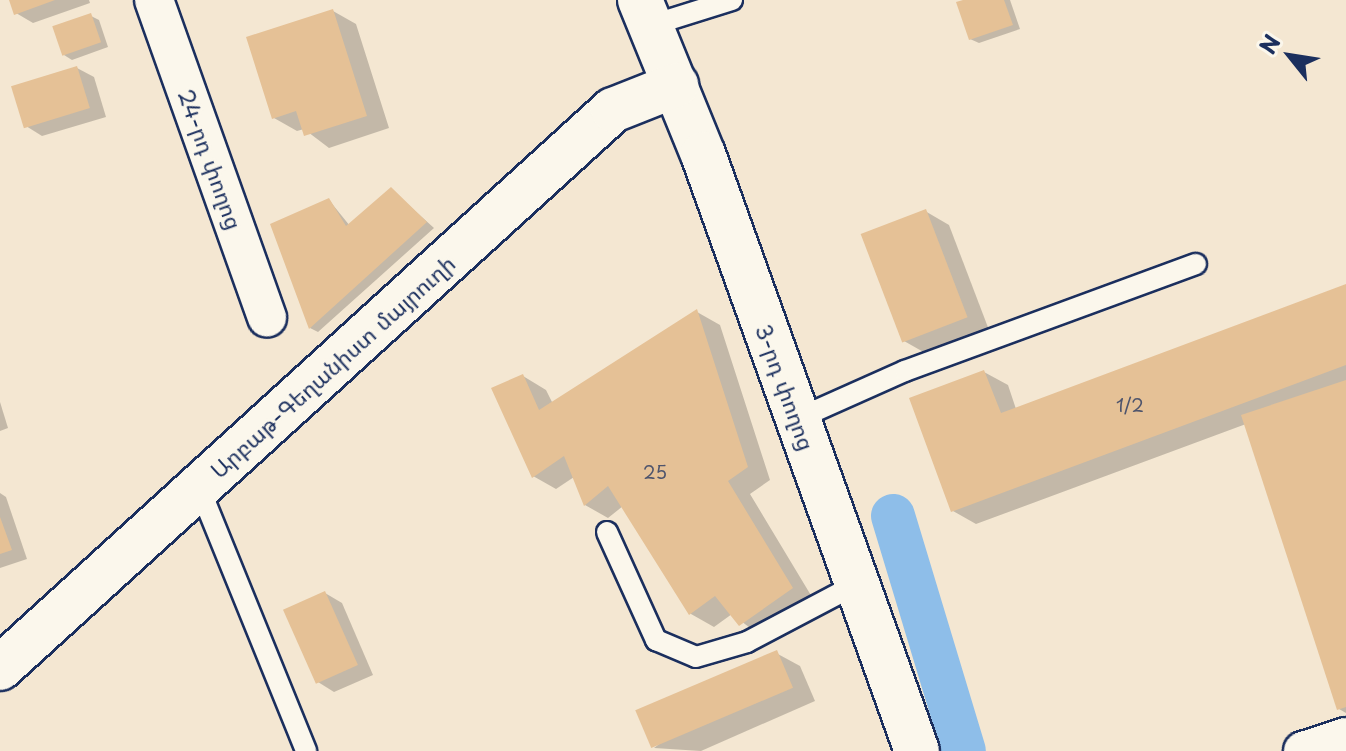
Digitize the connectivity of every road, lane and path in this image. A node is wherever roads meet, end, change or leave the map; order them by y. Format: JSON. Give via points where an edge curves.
{"nodes":[{"id":1,"x":154,"y":0,"type":"edge"},
{"id":2,"x":732,"y":0,"type":"edge"},
{"id":3,"x":645,"y":13,"type":"edge"},
{"id":4,"x":676,"y":85,"type":"junction"},
{"id":5,"x":1196,"y":264,"type":"dead end"},
{"id":6,"x":267,"y":318,"type":"dead end"},
{"id":7,"x":797,"y":419,"type":"junction"},
{"id":8,"x":199,"y":487,"type":"junction"},
{"id":9,"x":607,"y":532,"type":"dead end"},
{"id":10,"x":857,"y":584,"type":"junction"},
{"id":11,"x":0,"y":668,"type":"edge"},
{"id":12,"x":1346,"y":737,"type":"edge"},
{"id":13,"x":306,"y":751,"type":"edge"},
{"id":14,"x":917,"y":751,"type":"edge"},
{"id":15,"x":1303,"y":751,"type":"edge"}],
"edges":[{"from":1,"to":6,"type":"street","name":"24-րդ փողոց"},
{"from":2,"to":3,"type":"lane"},
{"from":3,"to":4,"type":"main road","name":"3-րդ փողոց"},
{"from":4,"to":7,"type":"main road","name":"3-րդ փողոց"},
{"from":4,"to":8,"type":"main road","name":"Արբաթ-Գեղանիստ մայրուղի","via":[[613,110]]},
{"from":5,"to":7,"type":"lane","via":[[905,371]]},
{"from":7,"to":10,"type":"main road","name":"3-րդ փողոց"},
{"from":8,"to":11,"type":"main road","name":"Արբաթ-Գեղանիստ մայրուղի"},
{"from":8,"to":13,"type":"lane"},
{"from":9,"to":10,"type":"lane","via":[[656,640],[696,657],[747,642]]},
{"from":10,"to":14,"type":"main road","name":"3-րդ փողոց"},
{"from":12,"to":15,"type":"street"}]}
